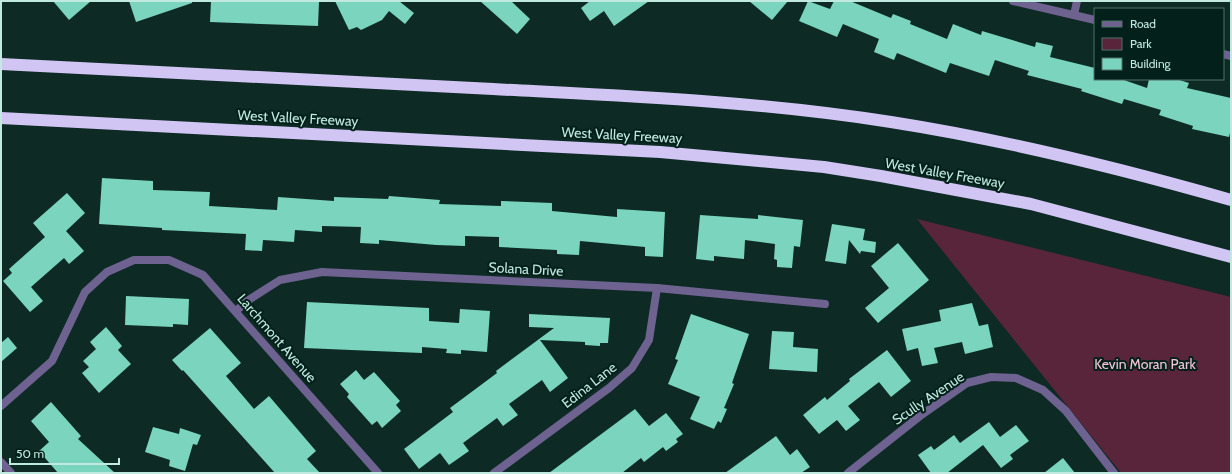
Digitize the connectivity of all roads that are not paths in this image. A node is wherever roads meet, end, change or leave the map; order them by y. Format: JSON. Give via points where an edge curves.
{"nodes":[{"id":1,"x":1013,"y":1,"type":"edge"},
{"id":2,"x":1077,"y":1,"type":"edge"},
{"id":3,"x":1074,"y":15,"type":"junction"},
{"id":4,"x":1094,"y":20,"type":"edge"},
{"id":5,"x":1,"y":64,"type":"edge"},
{"id":6,"x":1,"y":118,"type":"edge"},
{"id":7,"x":1231,"y":200,"type":"edge"},
{"id":8,"x":1231,"y":256,"type":"edge"},
{"id":9,"x":657,"y":288,"type":"junction"},
{"id":10,"x":825,"y":304,"type":"dead end"},
{"id":11,"x":236,"y":311,"type":"junction"},
{"id":12,"x":1,"y":406,"type":"edge"},
{"id":13,"x":1,"y":462,"type":"edge"},
{"id":14,"x":11,"y":473,"type":"edge"},
{"id":15,"x":378,"y":473,"type":"edge"},
{"id":16,"x":494,"y":473,"type":"edge"},
{"id":17,"x":848,"y":473,"type":"edge"},
{"id":18,"x":1114,"y":473,"type":"edge"}],
"edges":[{"from":1,"to":3,"type":"street"},
{"from":2,"to":3,"type":"street"},
{"from":3,"to":4,"type":"street"},
{"from":5,"to":7,"type":"highway","via":[[667,98],[781,107],[889,121],[1004,142],[1162,180]]},
{"from":6,"to":8,"type":"highway","name":"West Valley Freeway","via":[[660,152],[817,166],[1031,204]]},
{"from":9,"to":10,"type":"street","name":"Solana Drive"},
{"from":9,"to":11,"type":"street","name":"Solana Drive","via":[[322,272],[280,280]]},
{"from":9,"to":16,"type":"street","name":"Edina Lane","via":[[649,340],[632,368]]},
{"from":11,"to":12,"type":"street","name":"Larchmont Avenue","via":[[203,275],[169,260],[134,260],[107,272],[85,292],[52,361]]},
{"from":11,"to":15,"type":"street","name":"Larchmont Avenue"},
{"from":13,"to":14,"type":"street"},
{"from":17,"to":18,"type":"street","name":"Scully Avenue","via":[[920,416],[967,383],[991,377],[1016,378],[1043,390],[1066,411]]}]}
